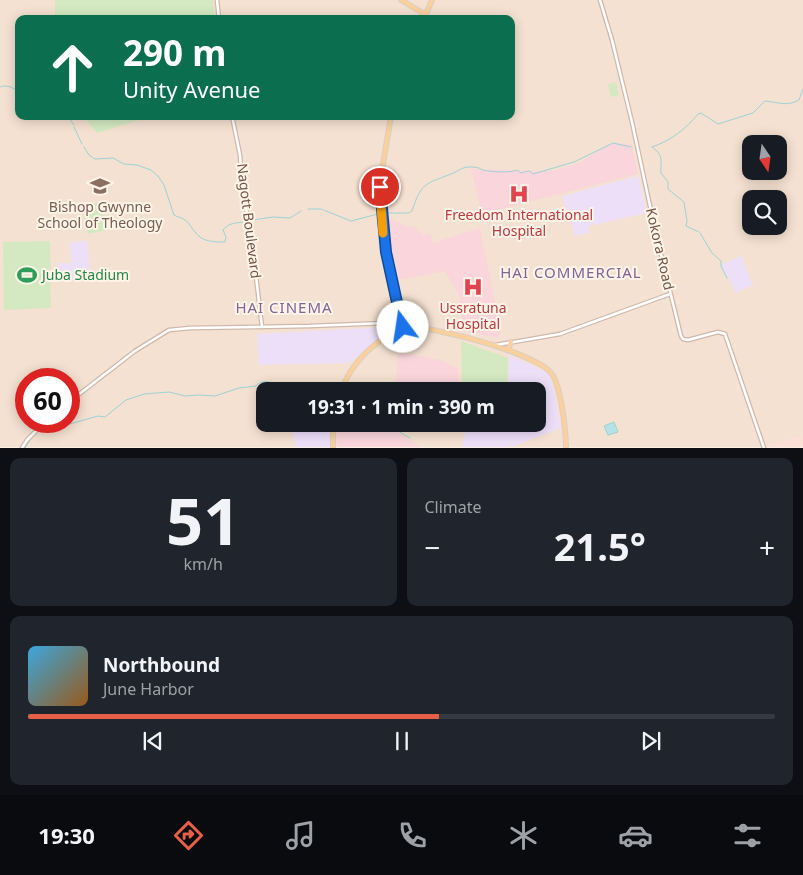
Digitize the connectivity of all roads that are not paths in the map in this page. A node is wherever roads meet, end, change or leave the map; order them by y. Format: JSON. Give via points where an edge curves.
{"nodes":[{"id":1,"x":217,"y":0,"type":"edge"},
{"id":2,"x":402,"y":0,"type":"edge"},
{"id":3,"x":432,"y":0,"type":"edge"},
{"id":4,"x":600,"y":0,"type":"edge"},
{"id":5,"x":219,"y":15,"type":"edge"},
{"id":6,"x":422,"y":15,"type":"edge"},
{"id":7,"x":426,"y":15,"type":"edge"},
{"id":8,"x":233,"y":120,"type":"edge"},
{"id":9,"x":390,"y":120,"type":"edge"},
{"id":10,"x":670,"y":294,"type":"junction"},
{"id":11,"x":399,"y":323,"type":"junction"},
{"id":12,"x":262,"y":327,"type":"junction"},
{"id":13,"x":511,"y":342,"type":"junction"},
{"id":14,"x":496,"y":345,"type":"junction"},
{"id":15,"x":508,"y":350,"type":"junction"},
{"id":16,"x":344,"y":382,"type":"edge"},
{"id":17,"x":80,"y":393,"type":"edge"},
{"id":18,"x":333,"y":432,"type":"edge"},
{"id":19,"x":33,"y":433,"type":"edge"},
{"id":20,"x":22,"y":448,"type":"edge"},
{"id":21,"x":333,"y":448,"type":"edge"},
{"id":22,"x":566,"y":448,"type":"edge"},
{"id":23,"x":764,"y":448,"type":"edge"}],
"edges":[{"from":1,"to":5,"type":"street"},
{"from":2,"to":6,"type":"main road"},
{"from":3,"to":7,"type":"main road"},
{"from":4,"to":10,"type":"street","name":"Kokora Road","via":[[632,122]]},
{"from":8,"to":12,"type":"street","name":"Nagott Boulevard"},
{"from":9,"to":11,"type":"main road","via":[[378,194]]},
{"from":10,"to":13,"type":"street","via":[[560,334]]},
{"from":10,"to":23,"type":"street","name":"Kokora Road","via":[[683,339],[718,332],[726,336]]},
{"from":11,"to":12,"type":"street"},
{"from":11,"to":14,"type":"main road"},
{"from":11,"to":16,"type":"main road","via":[[368,349]]},
{"from":12,"to":17,"type":"street","via":[[190,328],[162,332]]},
{"from":13,"to":14,"type":"street"},
{"from":13,"to":15,"type":"main road"},
{"from":14,"to":15,"type":"main road"},
{"from":15,"to":22,"type":"main road","via":[[537,363],[554,377],[564,420]]},
{"from":18,"to":21,"type":"main road"},
{"from":19,"to":20,"type":"street"}]}
